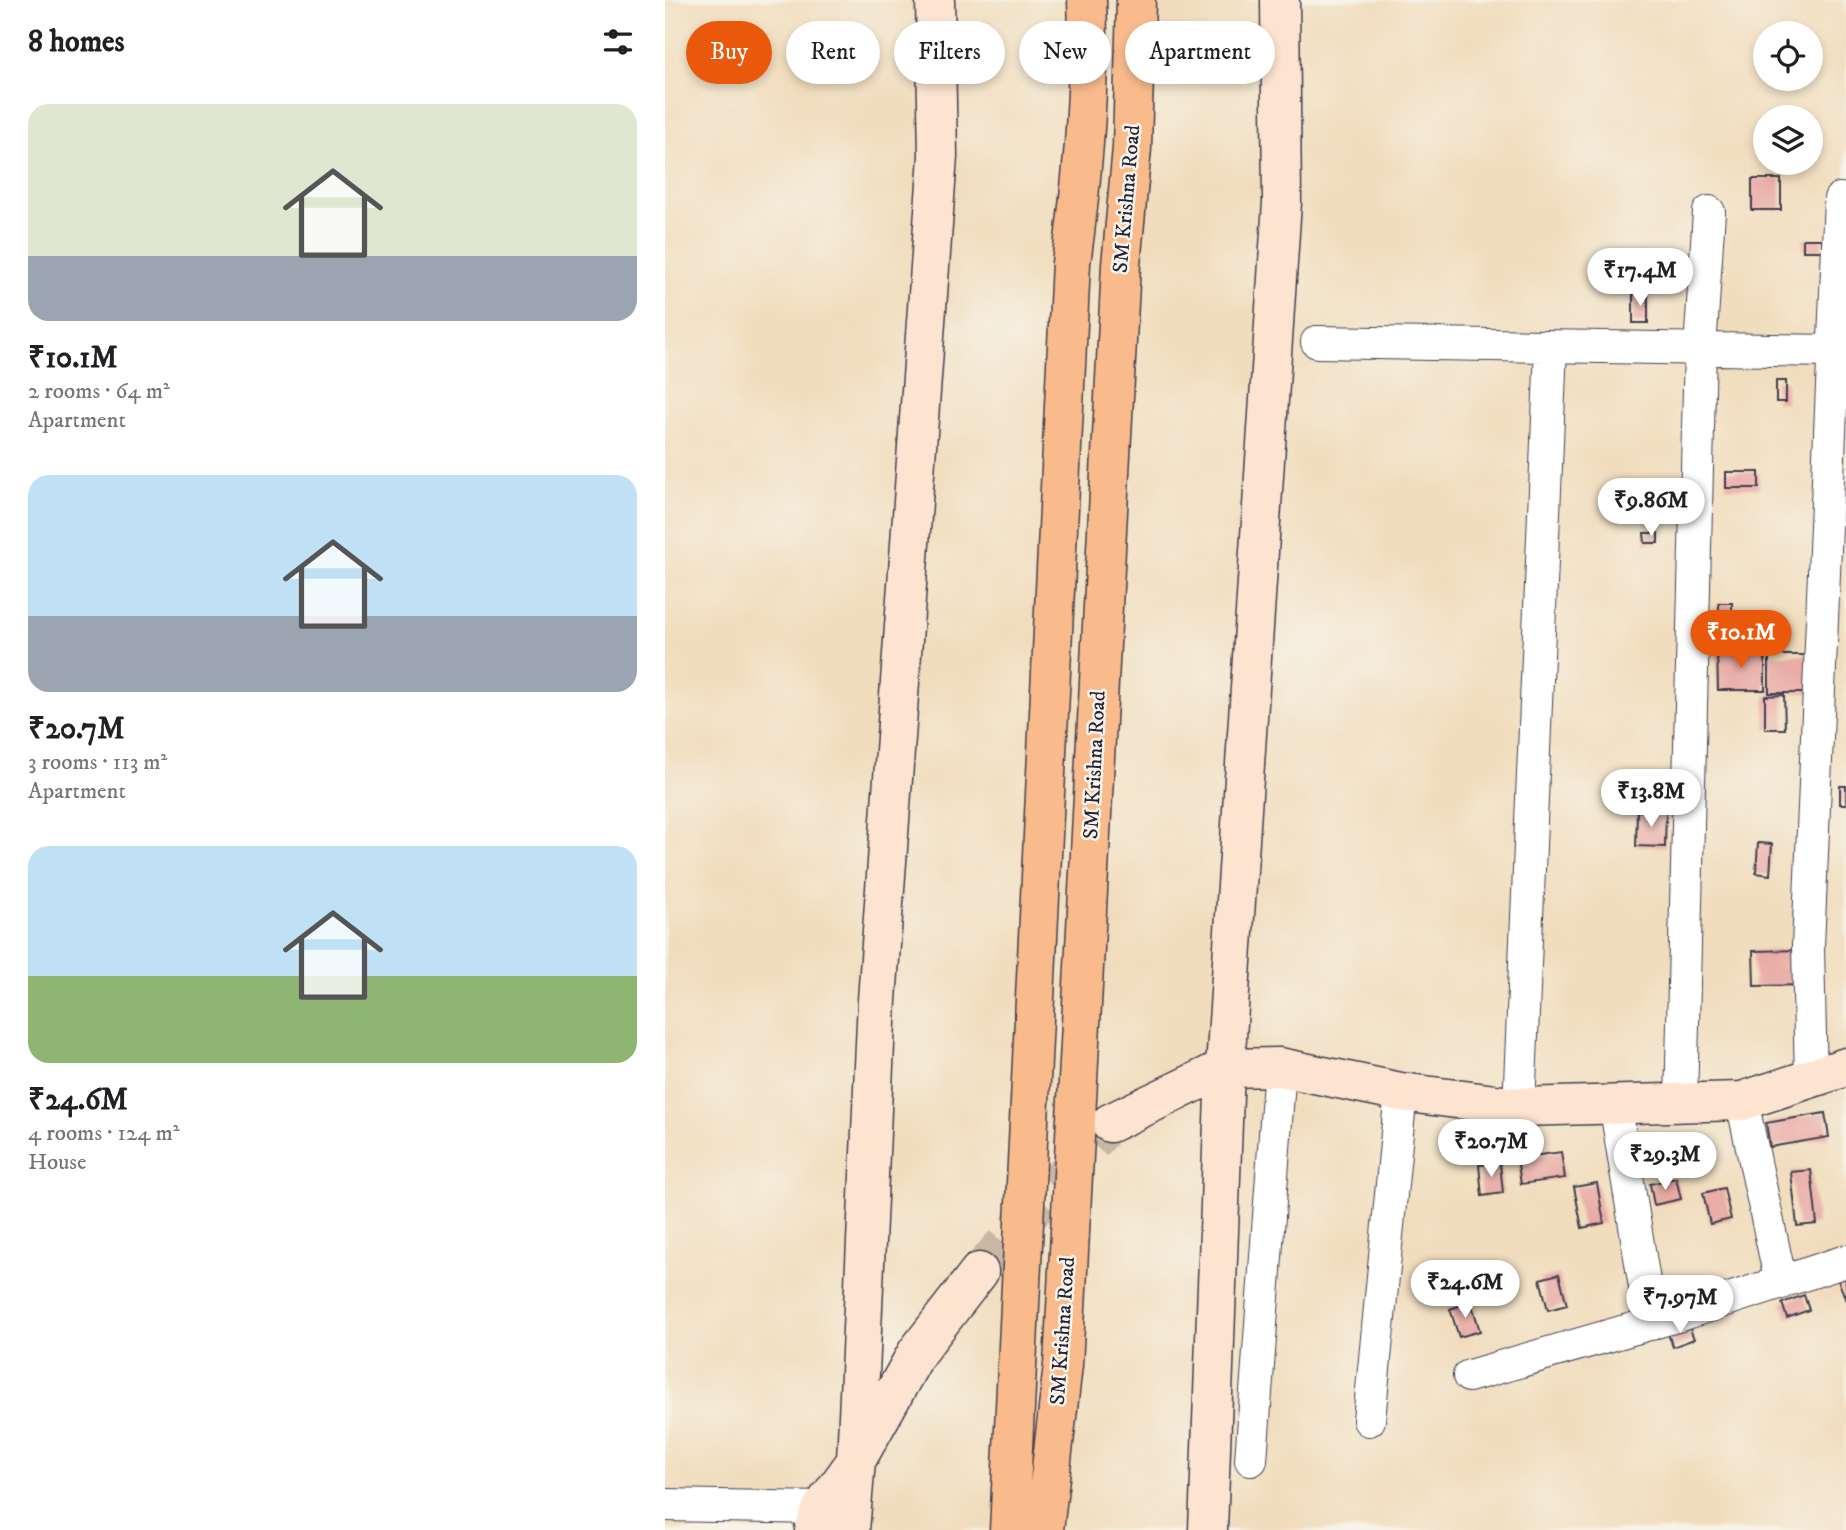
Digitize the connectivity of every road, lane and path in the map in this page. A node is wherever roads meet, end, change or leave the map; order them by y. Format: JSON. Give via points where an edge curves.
{"nodes":[{"id":1,"x":935,"y":0,"type":"edge"},
{"id":2,"x":1087,"y":0,"type":"edge"},
{"id":3,"x":1136,"y":0,"type":"edge"},
{"id":4,"x":1280,"y":0,"type":"edge"},
{"id":5,"x":1840,"y":198,"type":"dead end"},
{"id":6,"x":1709,"y":212,"type":"dead end"},
{"id":7,"x":1317,"y":342,"type":"dead end"},
{"id":8,"x":1551,"y":347,"type":"junction"},
{"id":9,"x":1699,"y":349,"type":"junction"},
{"id":10,"x":1834,"y":351,"type":"junction"},
{"id":11,"x":1280,"y":1067,"type":"junction"},
{"id":12,"x":1225,"y":1068,"type":"junction"},
{"id":13,"x":1829,"y":1073,"type":"edge"},
{"id":14,"x":1401,"y":1092,"type":"junction"},
{"id":15,"x":1742,"y":1101,"type":"junction"},
{"id":16,"x":1615,"y":1103,"type":"junction"},
{"id":17,"x":1681,"y":1103,"type":"junction"},
{"id":18,"x":1519,"y":1107,"type":"junction"},
{"id":19,"x":1110,"y":1124,"type":"tunnel mouth"},
{"id":20,"x":1846,"y":1261,"type":"edge"},
{"id":21,"x":979,"y":1272,"type":"tunnel mouth"},
{"id":22,"x":1781,"y":1283,"type":"junction"},
{"id":23,"x":1651,"y":1324,"type":"junction"},
{"id":24,"x":1469,"y":1377,"type":"dead end"},
{"id":25,"x":1369,"y":1420,"type":"dead end"},
{"id":26,"x":1251,"y":1460,"type":"dead end"},
{"id":27,"x":856,"y":1461,"type":"junction"},
{"id":28,"x":665,"y":1506,"type":"edge"},
{"id":29,"x":829,"y":1523,"type":"edge"},
{"id":30,"x":1009,"y":1530,"type":"edge"},
{"id":31,"x":1045,"y":1530,"type":"edge"},
{"id":32,"x":1208,"y":1530,"type":"edge"}],
"edges":[{"from":1,"to":27,"type":"street","via":[[938,156],[877,1000]]},
{"from":2,"to":30,"type":"highway","name":"SM Krishna Road","via":[[1085,133],[1071,263]]},
{"from":3,"to":31,"type":"highway","name":"SM Krishna Road","via":[[1133,136],[1120,279],[1064,1352]]},
{"from":4,"to":12,"type":"street","via":[[1282,202]]},
{"from":5,"to":10,"type":"street"},
{"from":6,"to":9,"type":"street"},
{"from":7,"to":8,"type":"street"},
{"from":8,"to":9,"type":"street"},
{"from":8,"to":18,"type":"street"},
{"from":9,"to":10,"type":"street"},
{"from":9,"to":17,"type":"street"},
{"from":10,"to":13,"type":"street","via":[[1808,947]]},
{"from":11,"to":12,"type":"street"},
{"from":11,"to":14,"type":"street"},
{"from":11,"to":26,"type":"street"},
{"from":12,"to":19,"type":"street"},
{"from":12,"to":32,"type":"street"},
{"from":13,"to":15,"type":"street"},
{"from":14,"to":18,"type":"street"},
{"from":14,"to":25,"type":"street"},
{"from":15,"to":17,"type":"street"},
{"from":15,"to":22,"type":"street"},
{"from":16,"to":17,"type":"street"},
{"from":16,"to":18,"type":"street"},
{"from":16,"to":23,"type":"street"},
{"from":20,"to":22,"type":"street"},
{"from":21,"to":27,"type":"street","via":[[917,1352]]},
{"from":22,"to":23,"type":"street"},
{"from":23,"to":24,"type":"street"},
{"from":27,"to":29,"type":"street"},
{"from":28,"to":29,"type":"street"}]}
